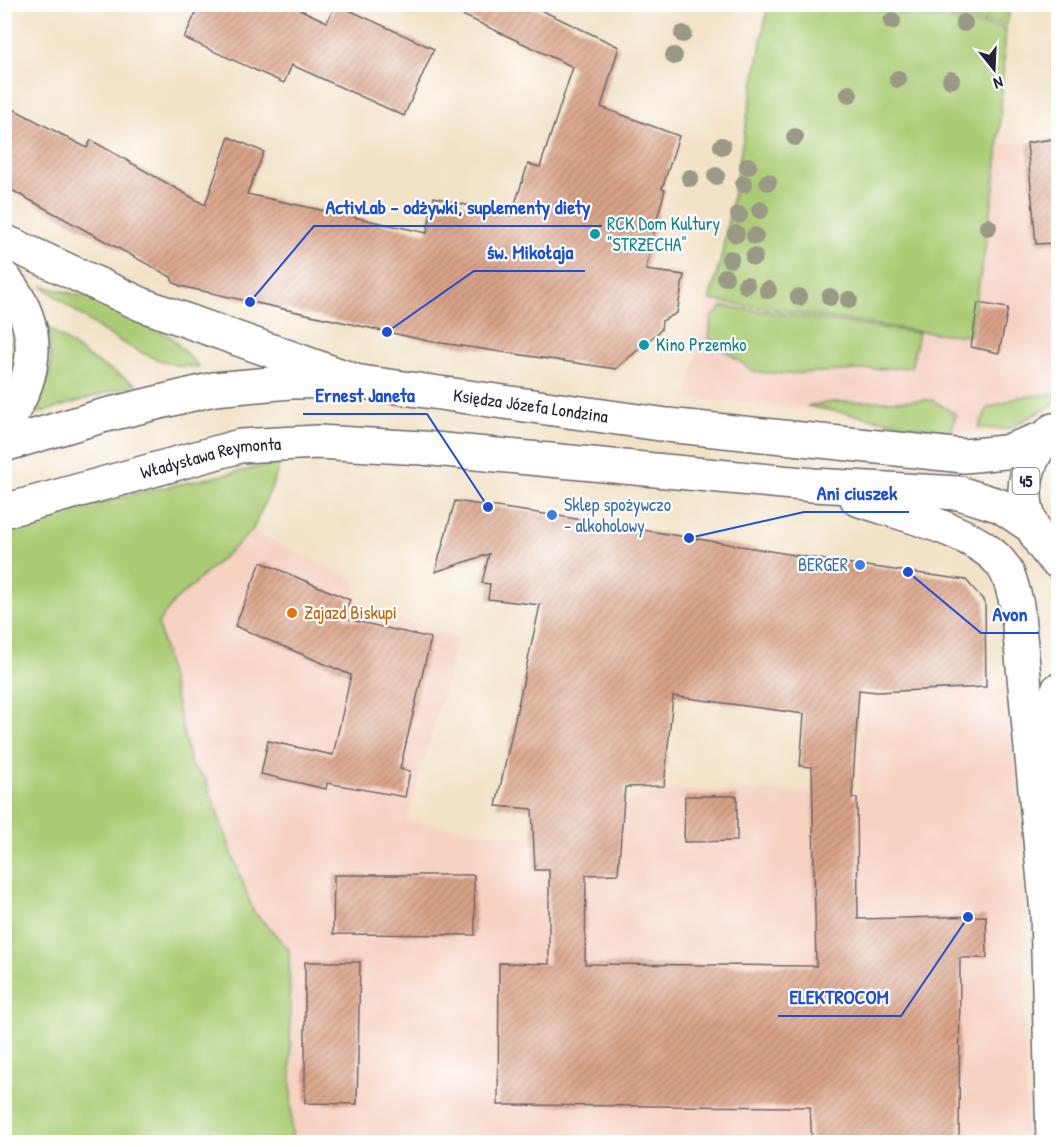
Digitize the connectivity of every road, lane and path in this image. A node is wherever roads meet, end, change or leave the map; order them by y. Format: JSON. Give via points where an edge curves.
{"nodes":[{"id":1,"x":4,"y":241,"type":"edge"},
{"id":2,"x":4,"y":278,"type":"edge"},
{"id":3,"x":354,"y":381,"type":"junction"},
{"id":4,"x":4,"y":425,"type":"edge"},
{"id":5,"x":1051,"y":432,"type":"edge"},
{"id":6,"x":4,"y":445,"type":"edge"},
{"id":7,"x":813,"y":485,"type":"junction"},
{"id":8,"x":4,"y":511,"type":"edge"},
{"id":9,"x":1032,"y":527,"type":"junction"},
{"id":10,"x":1059,"y":562,"type":"edge"},
{"id":11,"x":1059,"y":690,"type":"edge"},
{"id":12,"x":1039,"y":830,"type":"junction"},
{"id":13,"x":1059,"y":867,"type":"edge"},
{"id":14,"x":1047,"y":913,"type":"junction"},
{"id":15,"x":1053,"y":1143,"type":"edge"}],
"edges":[{"from":1,"to":3,"type":"main road","name":"Księdza Józefa Londzina","via":[[143,305]]},
{"from":2,"to":4,"type":"main road","via":[[25,310],[33,345],[27,385]]},
{"from":3,"to":5,"type":"main road","name":"Księdza Józefa Londzina","via":[[667,425],[964,456],[1005,452]]},
{"from":3,"to":6,"type":"main road","via":[[214,389]]},
{"from":5,"to":9,"type":"main road","number":"45","via":[[1032,457],[1027,475],[1026,510]]},
{"from":7,"to":8,"type":"main road","name":"Władysława Reymonta","via":[[423,448],[318,442],[240,446]]},
{"from":7,"to":9,"type":"main road","via":[[959,493],[1001,506]]},
{"from":7,"to":12,"type":"main road","via":[[954,532],[976,542],[1002,565],[1018,613]]},
{"from":9,"to":10,"type":"main road","number":"45","via":[[1052,558]]},
{"from":11,"to":12,"type":"main road"},
{"from":12,"to":14,"type":"main road"},
{"from":13,"to":14,"type":"main road"},
{"from":14,"to":15,"type":"main road"}]}
